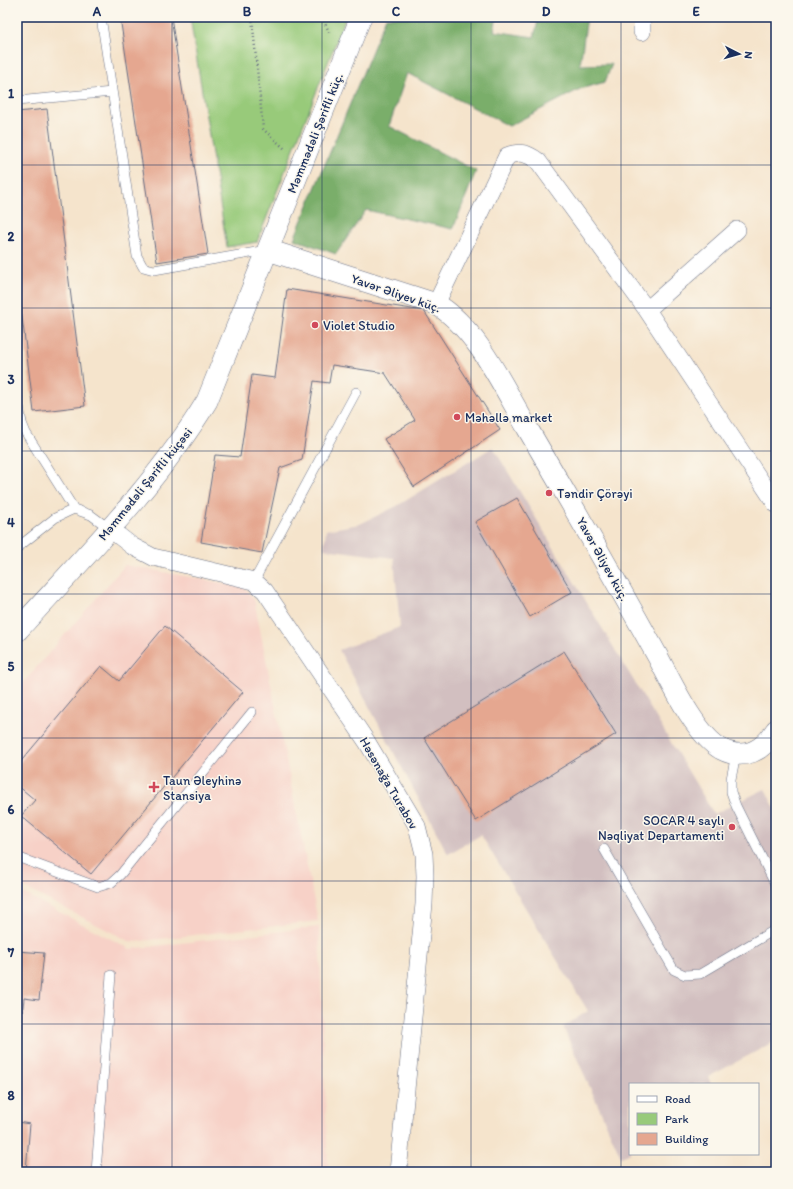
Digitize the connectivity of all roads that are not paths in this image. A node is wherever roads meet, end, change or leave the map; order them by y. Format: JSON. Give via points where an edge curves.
{"nodes":[{"id":1,"x":102,"y":17,"type":"edge"},
{"id":2,"x":361,"y":17,"type":"edge"},
{"id":3,"x":112,"y":92,"type":"junction"},
{"id":4,"x":17,"y":101,"type":"edge"},
{"id":5,"x":737,"y":230,"type":"dead end"},
{"id":6,"x":268,"y":250,"type":"junction"},
{"id":7,"x":436,"y":304,"type":"junction"},
{"id":8,"x":646,"y":310,"type":"junction"},
{"id":9,"x":356,"y":392,"type":"dead end"},
{"id":10,"x":17,"y":395,"type":"edge"},
{"id":11,"x":776,"y":504,"type":"edge"},
{"id":12,"x":74,"y":509,"type":"junction"},
{"id":13,"x":110,"y":529,"type":"junction"},
{"id":14,"x":17,"y":548,"type":"edge"},
{"id":15,"x":254,"y":581,"type":"junction"},
{"id":16,"x":17,"y":631,"type":"edge"},
{"id":17,"x":252,"y":712,"type":"dead end"},
{"id":18,"x":776,"y":730,"type":"edge"},
{"id":19,"x":736,"y":754,"type":"junction"},
{"id":20,"x":604,"y":849,"type":"dead end"},
{"id":21,"x":17,"y":857,"type":"edge"},
{"id":22,"x":776,"y":886,"type":"edge"},
{"id":23,"x":776,"y":929,"type":"edge"},
{"id":24,"x":111,"y":975,"type":"dead end"},
{"id":25,"x":96,"y":1172,"type":"edge"},
{"id":26,"x":398,"y":1172,"type":"edge"}],
"edges":[{"from":1,"to":3,"type":"lane"},
{"from":2,"to":6,"type":"street","name":"Məmmədəli Şərifli küç."},
{"from":3,"to":4,"type":"lane"},
{"from":3,"to":6,"type":"lane","via":[[137,256],[143,267],[154,270]]},
{"from":5,"to":8,"type":"street"},
{"from":6,"to":7,"type":"street","name":"Yavər Əliyev küç."},
{"from":6,"to":13,"type":"street","name":"Məmmədəli Şərifli küçəsi","via":[[207,400],[180,443]]},
{"from":7,"to":8,"type":"street","via":[[507,156],[517,152],[529,154],[538,161]]},
{"from":7,"to":19,"type":"street","name":"Yavər Əliyev küç.","via":[[450,312],[477,343],[591,537],[684,704],[707,738],[720,749]]},
{"from":8,"to":11,"type":"street"},
{"from":9,"to":15,"type":"lane"},
{"from":10,"to":12,"type":"lane","via":[[26,433]]},
{"from":12,"to":13,"type":"lane","via":[[91,515]]},
{"from":12,"to":14,"type":"lane","via":[[54,518]]},
{"from":13,"to":15,"type":"street","name":"Həsənağa Turabov","via":[[132,546],[153,557]]},
{"from":13,"to":16,"type":"street","name":"Məmmədəli Şərifli küçəsi"},
{"from":15,"to":26,"type":"street","name":"Həsənağa Turabov","via":[[276,604],[367,742],[417,826],[425,876],[424,904]]},
{"from":17,"to":21,"type":"lane","via":[[111,883],[98,887]]},
{"from":18,"to":19,"type":"street","name":"Yavər Əliyev küç.","via":[[762,748],[752,754]]},
{"from":19,"to":22,"type":"lane","via":[[730,779],[731,792]]},
{"from":20,"to":23,"type":"lane","via":[[674,970],[680,973],[700,974]]},
{"from":24,"to":25,"type":"lane"}]}
